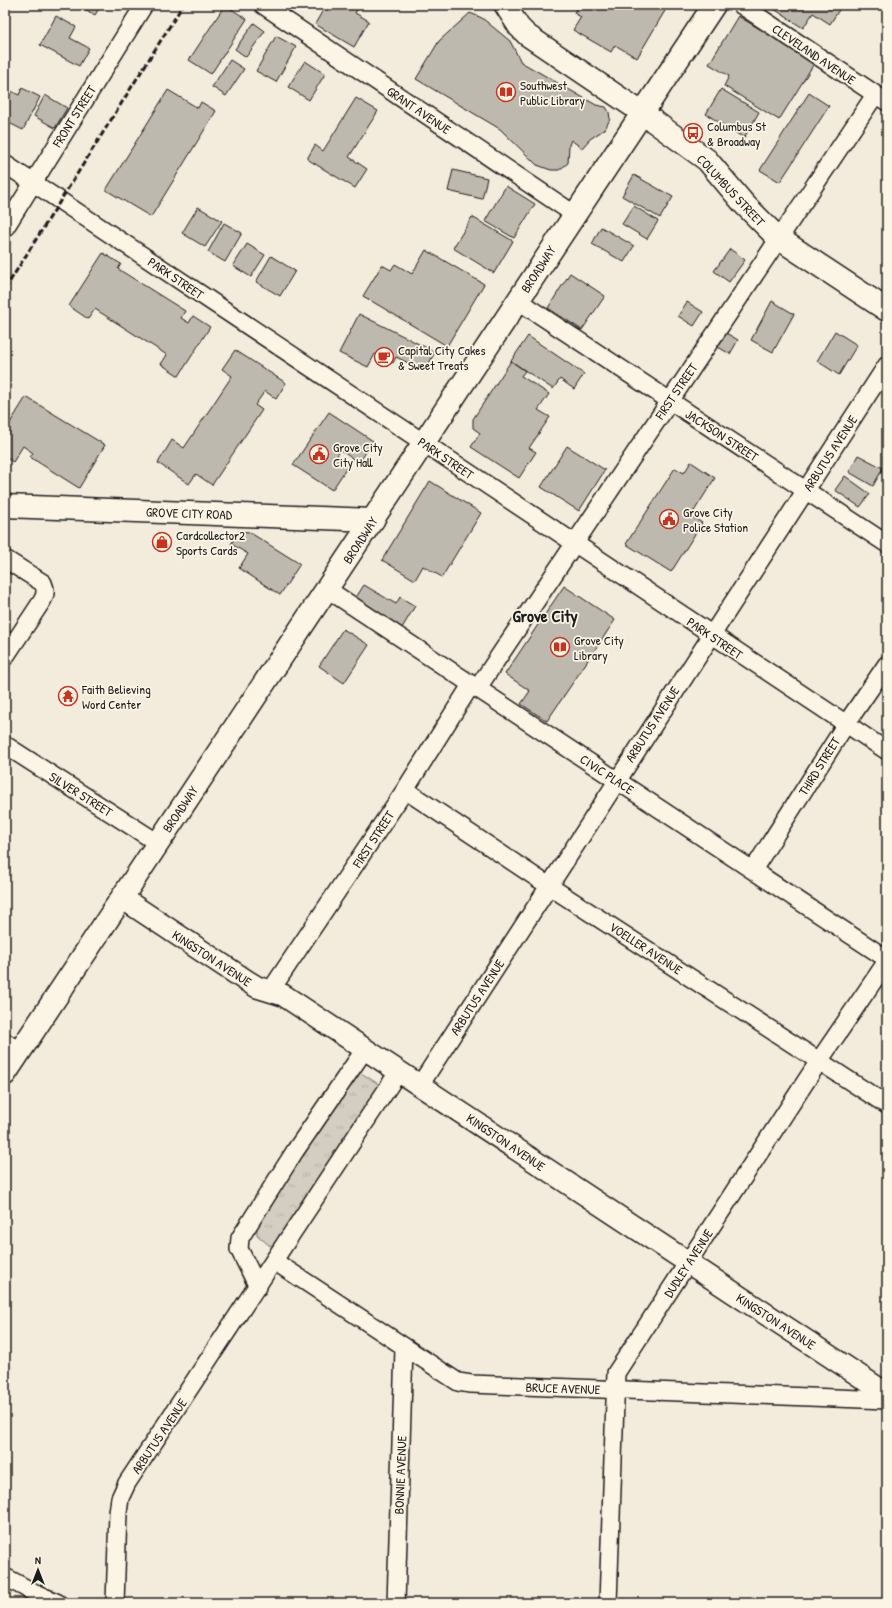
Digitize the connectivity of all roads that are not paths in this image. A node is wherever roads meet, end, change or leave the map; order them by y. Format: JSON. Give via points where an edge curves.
{"nodes":[{"id":1,"x":144,"y":5,"type":"edge"},
{"id":2,"x":263,"y":5,"type":"edge"},
{"id":3,"x":505,"y":5,"type":"edge"},
{"id":4,"x":714,"y":5,"type":"edge"},
{"id":5,"x":741,"y":5,"type":"edge"},
{"id":6,"x":881,"y":98,"type":"edge"},
{"id":7,"x":641,"y":112,"type":"junction"},
{"id":8,"x":5,"y":164,"type":"edge"},
{"id":9,"x":33,"y":183,"type":"junction"},
{"id":10,"x":574,"y":214,"type":"junction"},
{"id":11,"x":5,"y":228,"type":"edge"},
{"id":12,"x":778,"y":238,"type":"junction"},
{"id":13,"x":517,"y":300,"type":"junction"},
{"id":14,"x":887,"y":310,"type":"edge"},
{"id":15,"x":887,"y":365,"type":"edge"},
{"id":16,"x":670,"y":400,"type":"junction"},
{"id":17,"x":422,"y":443,"type":"junction"},
{"id":18,"x":806,"y":490,"type":"junction"},
{"id":19,"x":6,"y":508,"type":"edge"},
{"id":20,"x":373,"y":520,"type":"junction"},
{"id":21,"x":574,"y":544,"type":"junction"},
{"id":22,"x":887,"y":544,"type":"edge"},
{"id":23,"x":5,"y":559,"type":"edge"},
{"id":24,"x":327,"y":589,"type":"junction"},
{"id":25,"x":711,"y":635,"type":"junction"},
{"id":26,"x":5,"y":657,"type":"edge"},
{"id":27,"x":887,"y":664,"type":"edge"},
{"id":28,"x":474,"y":687,"type":"junction"},
{"id":29,"x":846,"y":724,"type":"junction"},
{"id":30,"x":5,"y":745,"type":"edge"},
{"id":31,"x":887,"y":751,"type":"edge"},
{"id":32,"x":616,"y":780,"type":"junction"},
{"id":33,"x":405,"y":790,"type":"junction"},
{"id":34,"x":158,"y":843,"type":"junction"},
{"id":35,"x":753,"y":870,"type":"junction"},
{"id":36,"x":549,"y":886,"type":"junction"},
{"id":37,"x":122,"y":898,"type":"junction"},
{"id":38,"x":887,"y":960,"type":"edge"},
{"id":39,"x":271,"y":990,"type":"junction"},
{"id":40,"x":12,"y":1047,"type":"edge"},
{"id":41,"x":365,"y":1049,"type":"junction"},
{"id":42,"x":819,"y":1061,"type":"junction"},
{"id":43,"x":399,"y":1071,"type":"junction"},
{"id":44,"x":5,"y":1074,"type":"edge"},
{"id":45,"x":420,"y":1085,"type":"junction"},
{"id":46,"x":887,"y":1105,"type":"edge"},
{"id":47,"x":274,"y":1261,"type":"junction"},
{"id":48,"x":688,"y":1263,"type":"junction"},
{"id":49,"x":258,"y":1287,"type":"junction"},
{"id":50,"x":404,"y":1348,"type":"junction"},
{"id":51,"x":616,"y":1389,"type":"junction"},
{"id":52,"x":887,"y":1394,"type":"edge"},
{"id":53,"x":887,"y":1400,"type":"edge"},
{"id":54,"x":5,"y":1576,"type":"edge"},
{"id":55,"x":58,"y":1603,"type":"edge"},
{"id":56,"x":115,"y":1603,"type":"edge"},
{"id":57,"x":396,"y":1603,"type":"edge"},
{"id":58,"x":608,"y":1603,"type":"edge"}],
"edges":[{"from":1,"to":9,"type":"street","name":"FRONT STREET"},
{"from":2,"to":10,"type":"street","name":"GRANT AVENUE"},
{"from":3,"to":7,"type":"street","name":"COLUMBUS STREET","via":[[527,35]]},
{"from":4,"to":7,"type":"main road","name":"BROADWAY"},
{"from":5,"to":6,"type":"street","name":"CLEVELAND AVENUE"},
{"from":6,"to":12,"type":"street","name":"FIRST STREET"},
{"from":7,"to":10,"type":"main road","name":"BROADWAY"},
{"from":7,"to":12,"type":"main road","name":"COLUMBUS STREET","via":[[707,160],[744,204]]},
{"from":8,"to":9,"type":"street","name":"PARK STREET"},
{"from":9,"to":11,"type":"street","name":"FRONT STREET"},
{"from":9,"to":17,"type":"street","name":"PARK STREET"},
{"from":10,"to":13,"type":"main road","name":"BROADWAY"},
{"from":12,"to":14,"type":"main road","name":"COLUMBUS STREET"},
{"from":12,"to":16,"type":"street","name":"FIRST STREET"},
{"from":13,"to":16,"type":"street","name":"JACKSON STREET"},
{"from":13,"to":17,"type":"main road","name":"BROADWAY"},
{"from":15,"to":18,"type":"street","name":"ARBUTUS AVENUE"},
{"from":16,"to":18,"type":"street","name":"JACKSON STREET"},
{"from":16,"to":21,"type":"street","name":"FIRST STREET"},
{"from":17,"to":20,"type":"main road","name":"BROADWAY"},
{"from":17,"to":21,"type":"street","name":"PARK STREET"},
{"from":18,"to":22,"type":"street","name":"JACKSON STREET"},
{"from":18,"to":25,"type":"street","name":"ARBUTUS AVENUE"},
{"from":19,"to":20,"type":"main road","name":"GROVE CITY ROAD"},
{"from":20,"to":24,"type":"main road","name":"BROADWAY"},
{"from":21,"to":25,"type":"street","name":"PARK STREET"},
{"from":21,"to":28,"type":"street","name":"FIRST STREET"},
{"from":23,"to":26,"type":"street","via":[[43,583],[46,589],[42,601]]},
{"from":24,"to":28,"type":"street","name":"CIVIC PLACE"},
{"from":24,"to":34,"type":"main road","name":"BROADWAY"},
{"from":25,"to":29,"type":"street","name":"PARK STREET"},
{"from":25,"to":32,"type":"street","name":"ARBUTUS AVENUE"},
{"from":27,"to":29,"type":"street","name":"THIRD STREET"},
{"from":28,"to":32,"type":"street","name":"CIVIC PLACE"},
{"from":28,"to":33,"type":"street","name":"FIRST STREET"},
{"from":29,"to":31,"type":"street","name":"PARK STREET"},
{"from":29,"to":35,"type":"street","name":"THIRD STREET"},
{"from":30,"to":34,"type":"street","name":"SILVER STREET"},
{"from":32,"to":35,"type":"street","name":"CIVIC PLACE"},
{"from":32,"to":36,"type":"street","name":"ARBUTUS AVENUE"},
{"from":33,"to":36,"type":"street","name":"VOELLER AVENUE"},
{"from":33,"to":39,"type":"street","name":"FIRST STREET"},
{"from":34,"to":37,"type":"main road","name":"BROADWAY"},
{"from":35,"to":38,"type":"street","name":"CIVIC PLACE"},
{"from":36,"to":42,"type":"street","name":"VOELLER AVENUE"},
{"from":36,"to":45,"type":"street","name":"ARBUTUS AVENUE"},
{"from":37,"to":39,"type":"street","name":"KINGSTON AVENUE","via":[[247,981],[257,987]]},
{"from":37,"to":40,"type":"main road","name":"BROADWAY"},
{"from":38,"to":42,"type":"street","name":"DUDLEY AVENUE"},
{"from":39,"to":41,"type":"street","name":"KINGSTON AVENUE","via":[[284,995]]},
{"from":40,"to":44,"type":"main road","name":"BROADWAY"},
{"from":41,"to":43,"type":"street","name":"KINGSTON AVENUE"},
{"from":41,"to":49,"type":"street","via":[[295,1151],[240,1238],[239,1249]]},
{"from":42,"to":46,"type":"street","name":"VOELLER AVENUE"},
{"from":42,"to":48,"type":"street","name":"DUDLEY AVENUE"},
{"from":43,"to":45,"type":"street","name":"KINGSTON AVENUE"},
{"from":43,"to":47,"type":"street","name":"ARBUTUS AVENUE"},
{"from":45,"to":48,"type":"street","name":"KINGSTON AVENUE"},
{"from":47,"to":49,"type":"street","name":"ARBUTUS AVENUE"},
{"from":47,"to":50,"type":"street","name":"BRUCE AVENUE"},
{"from":48,"to":51,"type":"street","name":"DUDLEY AVENUE","via":[[616,1373]]},
{"from":48,"to":52,"type":"street","name":"KINGSTON AVENUE"},
{"from":49,"to":56,"type":"street","name":"ARBUTUS AVENUE","via":[[127,1483],[120,1498]]},
{"from":50,"to":51,"type":"street","name":"BRUCE AVENUE","via":[[458,1382]]},
{"from":50,"to":57,"type":"street","name":"BONNIE AVENUE"},
{"from":51,"to":53,"type":"street","name":"BRUCE AVENUE"},
{"from":51,"to":58,"type":"street","name":"DUDLEY AVENUE"},
{"from":54,"to":55,"type":"street"}]}
